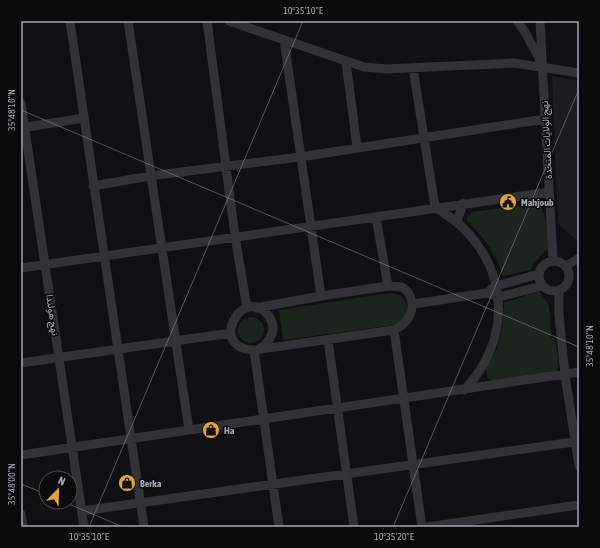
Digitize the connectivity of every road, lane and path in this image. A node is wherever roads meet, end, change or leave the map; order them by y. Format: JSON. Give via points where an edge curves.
{"nodes":[{"id":1,"x":70,"y":21,"type":"edge"},
{"id":2,"x":128,"y":21,"type":"edge"},
{"id":3,"x":207,"y":21,"type":"edge"},
{"id":4,"x":229,"y":21,"type":"edge"},
{"id":5,"x":517,"y":21,"type":"edge"},
{"id":6,"x":540,"y":21,"type":"edge"},
{"id":7,"x":284,"y":40,"type":"junction"},
{"id":8,"x":346,"y":62,"type":"junction"},
{"id":9,"x":543,"y":67,"type":"junction"},
{"id":10,"x":413,"y":68,"type":"junction"},
{"id":11,"x":579,"y":73,"type":"edge"},
{"id":12,"x":21,"y":103,"type":"edge"},
{"id":13,"x":84,"y":118,"type":"junction"},
{"id":14,"x":545,"y":119,"type":"junction"},
{"id":15,"x":23,"y":128,"type":"edge"},
{"id":16,"x":423,"y":138,"type":"junction"},
{"id":17,"x":357,"y":147,"type":"junction"},
{"id":18,"x":300,"y":157,"type":"junction"},
{"id":19,"x":225,"y":166,"type":"junction"},
{"id":20,"x":150,"y":176,"type":"junction"},
{"id":21,"x":93,"y":186,"type":"junction"},
{"id":22,"x":549,"y":192,"type":"junction"},
{"id":23,"x":463,"y":203,"type":"junction"},
{"id":24,"x":435,"y":207,"type":"junction"},
{"id":25,"x":376,"y":217,"type":"junction"},
{"id":26,"x":457,"y":222,"type":"junction"},
{"id":27,"x":310,"y":226,"type":"junction"},
{"id":28,"x":235,"y":236,"type":"junction"},
{"id":29,"x":161,"y":247,"type":"junction"},
{"id":30,"x":103,"y":256,"type":"junction"},
{"id":31,"x":579,"y":258,"type":"edge"},
{"id":32,"x":560,"y":263,"type":"junction"},
{"id":33,"x":46,"y":264,"type":"junction"},
{"id":34,"x":21,"y":268,"type":"edge"},
{"id":35,"x":539,"y":274,"type":"junction"},
{"id":36,"x":388,"y":286,"type":"junction"},
{"id":37,"x":496,"y":286,"type":"junction"},
{"id":38,"x":542,"y":286,"type":"junction"},
{"id":39,"x":561,"y":289,"type":"junction"},
{"id":40,"x":486,"y":293,"type":"junction"},
{"id":41,"x":321,"y":296,"type":"junction"},
{"id":42,"x":498,"y":297,"type":"junction"},
{"id":43,"x":413,"y":304,"type":"junction"},
{"id":44,"x":252,"y":308,"type":"junction"},
{"id":45,"x":394,"y":330,"type":"junction"},
{"id":46,"x":231,"y":333,"type":"junction"},
{"id":47,"x":328,"y":340,"type":"junction"},
{"id":48,"x":176,"y":341,"type":"junction"},
{"id":49,"x":118,"y":349,"type":"junction"},
{"id":50,"x":256,"y":349,"type":"junction"},
{"id":51,"x":59,"y":358,"type":"junction"},
{"id":52,"x":21,"y":363,"type":"edge"},
{"id":53,"x":579,"y":372,"type":"edge"},
{"id":54,"x":565,"y":375,"type":"junction"},
{"id":55,"x":464,"y":390,"type":"junction"},
{"id":56,"x":405,"y":398,"type":"junction"},
{"id":57,"x":338,"y":408,"type":"junction"},
{"id":58,"x":264,"y":419,"type":"junction"},
{"id":59,"x":189,"y":430,"type":"junction"},
{"id":60,"x":131,"y":438,"type":"junction"},
{"id":61,"x":574,"y":442,"type":"junction"},
{"id":62,"x":72,"y":448,"type":"junction"},
{"id":63,"x":21,"y":455,"type":"edge"},
{"id":64,"x":414,"y":465,"type":"junction"},
{"id":65,"x":579,"y":466,"type":"edge"},
{"id":66,"x":346,"y":474,"type":"junction"},
{"id":67,"x":273,"y":484,"type":"junction"},
{"id":68,"x":141,"y":502,"type":"junction"},
{"id":69,"x":579,"y":505,"type":"edge"},
{"id":70,"x":82,"y":511,"type":"junction"},
{"id":71,"x":21,"y":514,"type":"edge"},
{"id":72,"x":23,"y":527,"type":"edge"},
{"id":73,"x":84,"y":527,"type":"edge"},
{"id":74,"x":144,"y":527,"type":"edge"},
{"id":75,"x":279,"y":527,"type":"edge"},
{"id":76,"x":354,"y":527,"type":"edge"},
{"id":77,"x":422,"y":527,"type":"edge"},
{"id":78,"x":427,"y":527,"type":"edge"}],
"edges":[{"from":1,"to":13,"type":"street"},
{"from":2,"to":20,"type":"street"},
{"from":3,"to":19,"type":"street"},
{"from":4,"to":7,"type":"street"},
{"from":5,"to":9,"type":"street"},
{"from":6,"to":9,"type":"street","name":"نهج الولايات المتحدة"},
{"from":7,"to":8,"type":"street"},
{"from":7,"to":18,"type":"street"},
{"from":8,"to":10,"type":"street","via":[[375,69]]},
{"from":8,"to":17,"type":"street"},
{"from":9,"to":10,"type":"street","via":[[497,62]]},
{"from":9,"to":11,"type":"street"},
{"from":9,"to":14,"type":"street","name":"نهج الولايات المتحدة"},
{"from":10,"to":16,"type":"street"},
{"from":12,"to":15,"type":"street","name":"نهج هولندا"},
{"from":13,"to":15,"type":"street"},
{"from":13,"to":21,"type":"street"},
{"from":14,"to":16,"type":"street"},
{"from":14,"to":22,"type":"street","name":"نهج الولايات المتحدة"},
{"from":15,"to":33,"type":"street","name":"نهج هولندا"},
{"from":16,"to":17,"type":"street"},
{"from":16,"to":24,"type":"street"},
{"from":17,"to":18,"type":"street"},
{"from":18,"to":19,"type":"street"},
{"from":18,"to":27,"type":"street"},
{"from":19,"to":20,"type":"street"},
{"from":19,"to":28,"type":"street"},
{"from":20,"to":21,"type":"street"},
{"from":20,"to":29,"type":"street"},
{"from":21,"to":30,"type":"street"},
{"from":22,"to":23,"type":"street"},
{"from":22,"to":32,"type":"street","name":"نهج الولايات المتحدة"},
{"from":23,"to":24,"type":"street"},
{"from":23,"to":26,"type":"street"},
{"from":24,"to":25,"type":"street"},
{"from":24,"to":26,"type":"street"},
{"from":25,"to":27,"type":"street"},
{"from":25,"to":36,"type":"street"},
{"from":26,"to":37,"type":"street","via":[[477,245]]},
{"from":27,"to":28,"type":"street"},
{"from":27,"to":41,"type":"street"},
{"from":28,"to":29,"type":"street"},
{"from":28,"to":44,"type":"street"},
{"from":29,"to":30,"type":"street"},
{"from":29,"to":48,"type":"street"},
{"from":30,"to":33,"type":"street"},
{"from":30,"to":49,"type":"street"},
{"from":31,"to":32,"type":"street"},
{"from":32,"to":35,"type":"street","via":[[544,265]]},
{"from":32,"to":39,"type":"street","name":"نهج الولايات المتحدة","via":[[569,278]]},
{"from":33,"to":34,"type":"street"},
{"from":33,"to":51,"type":"street","name":"نهج هولندا"},
{"from":35,"to":37,"type":"street"},
{"from":35,"to":38,"type":"street"},
{"from":36,"to":41,"type":"street"},
{"from":36,"to":43,"type":"street","via":[[402,287],[411,296]]},
{"from":37,"to":40,"type":"street"},
{"from":37,"to":42,"type":"street"},
{"from":38,"to":39,"type":"street","via":[[547,290]]},
{"from":38,"to":42,"type":"street"},
{"from":39,"to":54,"type":"street","name":"نهج الولايات المتحدة","via":[[559,315]]},
{"from":40,"to":42,"type":"street"},
{"from":40,"to":43,"type":"street"},
{"from":41,"to":44,"type":"street"},
{"from":42,"to":55,"type":"street","via":[[499,321],[492,349],[483,367]]},
{"from":43,"to":45,"type":"street","via":[[407,321]]},
{"from":44,"to":46,"type":"street","via":[[236,315],[232,320]]},
{"from":44,"to":50,"type":"street","via":[[267,315],[273,327],[269,340]]},
{"from":45,"to":47,"type":"street"},
{"from":45,"to":56,"type":"street"},
{"from":46,"to":48,"type":"street"},
{"from":46,"to":50,"type":"street","via":[[237,344],[248,350]]},
{"from":47,"to":50,"type":"street"},
{"from":47,"to":57,"type":"street"},
{"from":48,"to":49,"type":"street"},
{"from":48,"to":59,"type":"street"},
{"from":49,"to":51,"type":"street"},
{"from":49,"to":60,"type":"street"},
{"from":50,"to":58,"type":"street"},
{"from":51,"to":52,"type":"street"},
{"from":51,"to":62,"type":"street","name":"نهج هولندا"},
{"from":53,"to":54,"type":"street"},
{"from":54,"to":55,"type":"street"},
{"from":54,"to":61,"type":"street","name":"نهج الولايات المتحدة"},
{"from":55,"to":56,"type":"street"},
{"from":56,"to":57,"type":"street"},
{"from":56,"to":64,"type":"street"},
{"from":57,"to":58,"type":"street"},
{"from":57,"to":66,"type":"street"},
{"from":58,"to":59,"type":"street"},
{"from":58,"to":67,"type":"street"},
{"from":59,"to":60,"type":"street"},
{"from":60,"to":62,"type":"street"},
{"from":60,"to":68,"type":"street"},
{"from":61,"to":64,"type":"street"},
{"from":61,"to":65,"type":"street","name":"نهج الولايات المتحدة"},
{"from":62,"to":63,"type":"street"},
{"from":62,"to":70,"type":"street","name":"نهج هولندا"},
{"from":64,"to":66,"type":"street"},
{"from":64,"to":77,"type":"street"},
{"from":66,"to":67,"type":"street"},
{"from":66,"to":76,"type":"street"},
{"from":67,"to":68,"type":"street"},
{"from":67,"to":75,"type":"street"},
{"from":68,"to":70,"type":"street"},
{"from":68,"to":74,"type":"street"},
{"from":69,"to":78,"type":"street"},
{"from":70,"to":73,"type":"street","name":"نهج هولندا"},
{"from":71,"to":72,"type":"street"}]}
